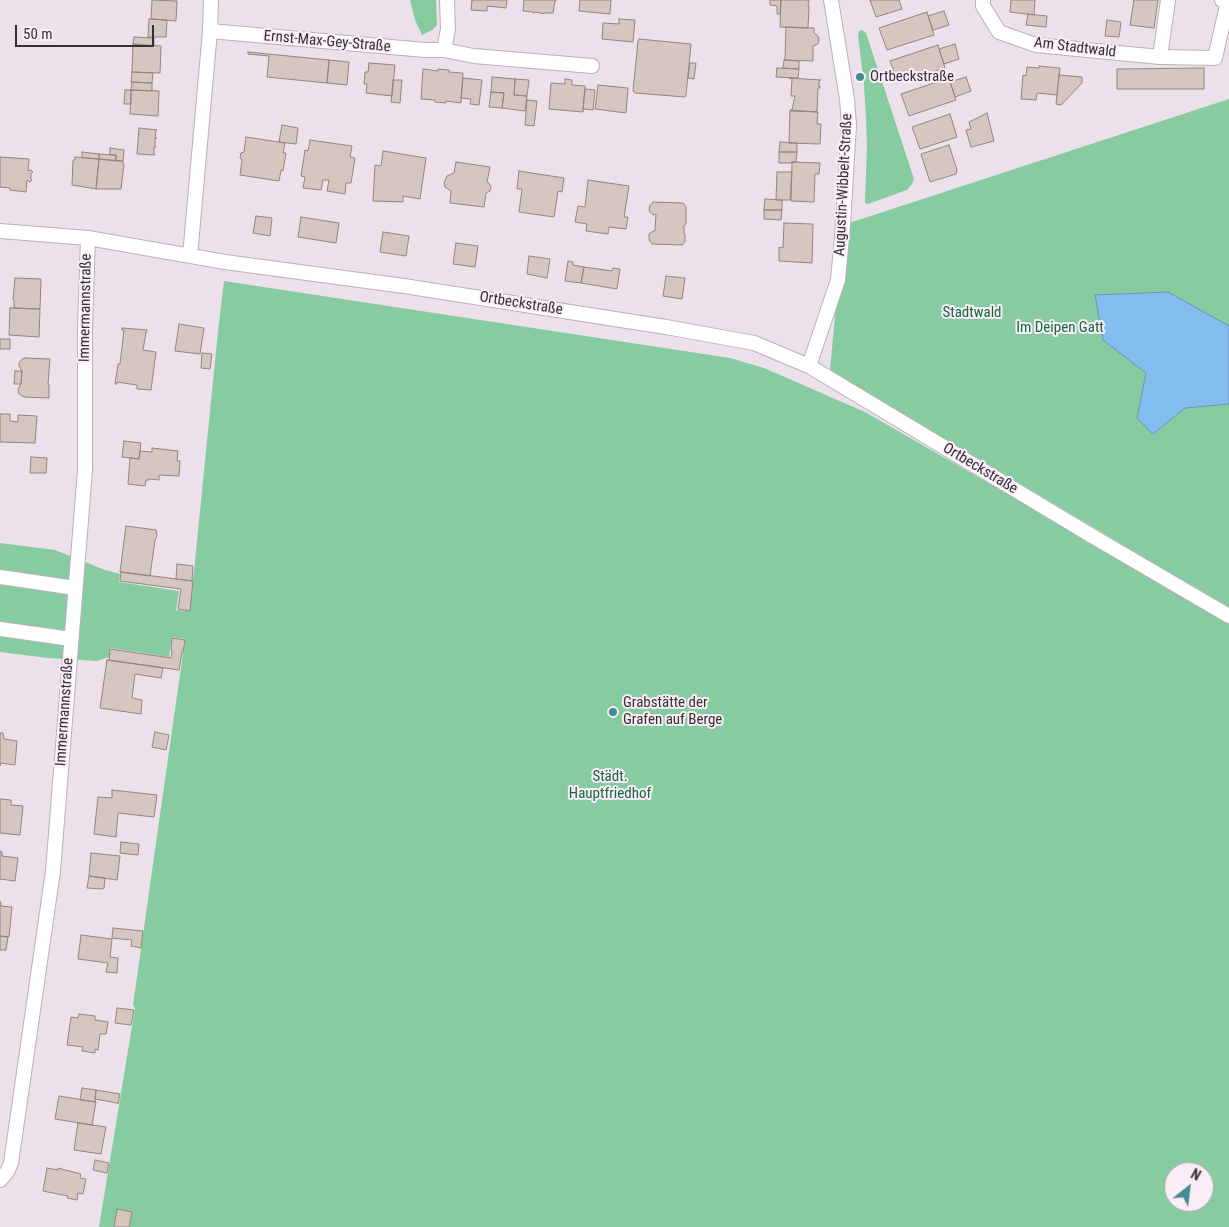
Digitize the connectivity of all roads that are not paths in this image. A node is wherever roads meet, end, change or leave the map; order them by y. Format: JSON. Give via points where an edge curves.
{"nodes":[{"id":1,"x":211,"y":0,"type":"edge"},
{"id":2,"x":447,"y":0,"type":"edge"},
{"id":3,"x":831,"y":0,"type":"edge"},
{"id":4,"x":983,"y":0,"type":"edge"},
{"id":5,"x":1168,"y":0,"type":"edge"},
{"id":6,"x":1222,"y":0,"type":"edge"},
{"id":7,"x":210,"y":31,"type":"junction"},
{"id":8,"x":444,"y":50,"type":"junction"},
{"id":9,"x":1160,"y":57,"type":"junction"},
{"id":10,"x":592,"y":66,"type":"dead end"},
{"id":11,"x":0,"y":231,"type":"edge"},
{"id":12,"x":88,"y":238,"type":"junction"},
{"id":13,"x":190,"y":256,"type":"junction"},
{"id":14,"x":809,"y":366,"type":"junction"},
{"id":15,"x":0,"y":577,"type":"edge"},
{"id":16,"x":75,"y":588,"type":"junction"},
{"id":17,"x":1229,"y":616,"type":"edge"},
{"id":18,"x":0,"y":629,"type":"edge"},
{"id":19,"x":71,"y":639,"type":"junction"},
{"id":20,"x":0,"y":1180,"type":"edge"}],
"edges":[{"from":1,"to":7,"type":"street"},
{"from":2,"to":8,"type":"street","via":[[448,29]]},
{"from":3,"to":14,"type":"street","name":"Augustin-Wibbelt-Straße","via":[[847,99],[844,215],[838,280]]},
{"from":4,"to":9,"type":"street","name":"Am Stadtwald","via":[[983,6],[999,32],[1036,45]]},
{"from":5,"to":9,"type":"street"},
{"from":6,"to":9,"type":"street","name":"Am Stadtwald","via":[[1228,1],[1216,58]]},
{"from":7,"to":8,"type":"street","name":"Ernst-Max-Gey-Straße"},
{"from":7,"to":13,"type":"street"},
{"from":8,"to":10,"type":"street","name":"Ernst-Max-Gey-Straße","via":[[474,56]]},
{"from":11,"to":12,"type":"street","name":"Ortbeckstraße"},
{"from":12,"to":13,"type":"street","name":"Ortbeckstraße"},
{"from":12,"to":16,"type":"street","name":"Immermannstraße","via":[[85,470]]},
{"from":13,"to":14,"type":"street","name":"Ortbeckstraße","via":[[666,327],[754,344]]},
{"from":14,"to":17,"type":"street","name":"Ortbeckstraße"},
{"from":15,"to":16,"type":"street"},
{"from":16,"to":19,"type":"street","name":"Immermannstraße"},
{"from":18,"to":19,"type":"street"},
{"from":19,"to":20,"type":"street","name":"Immermannstraße","via":[[53,871],[11,1163]]}]}
